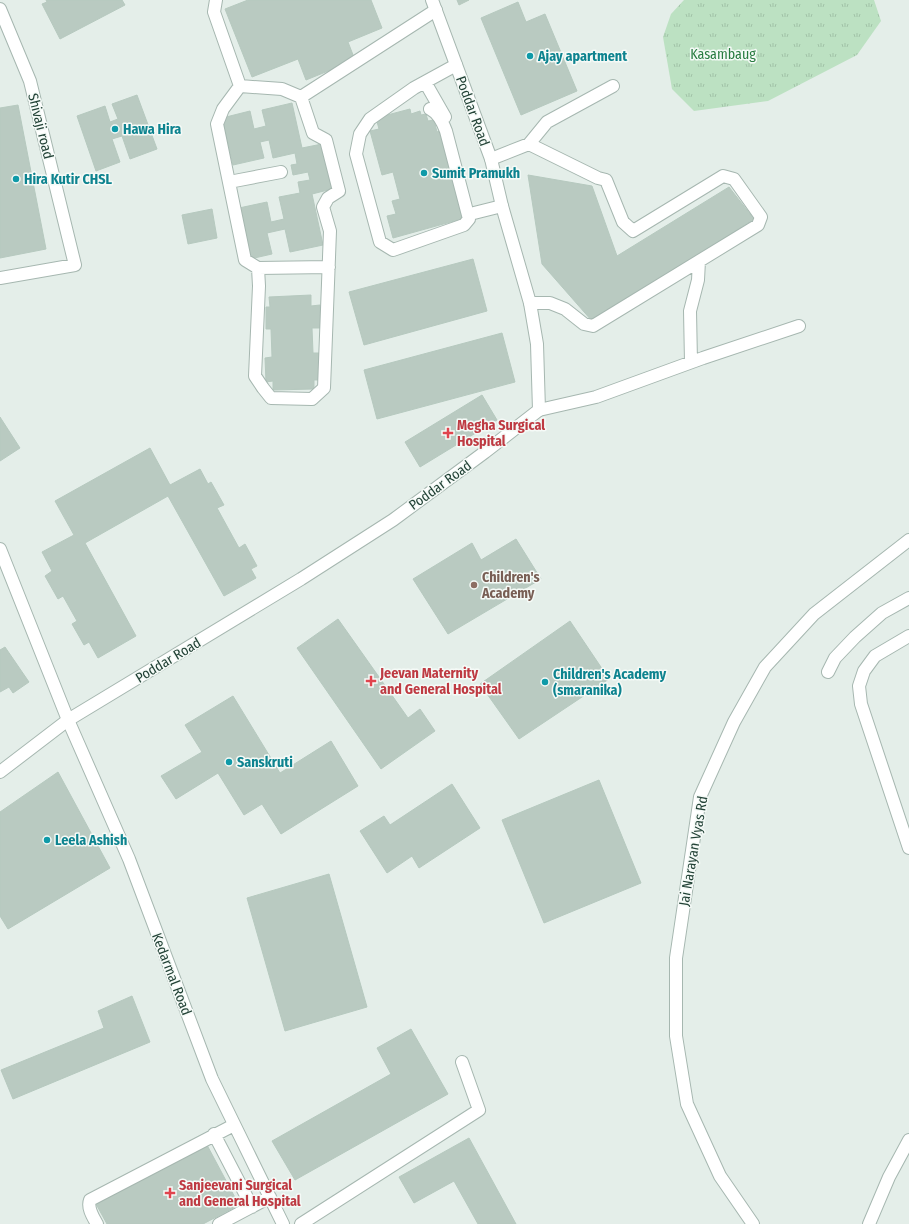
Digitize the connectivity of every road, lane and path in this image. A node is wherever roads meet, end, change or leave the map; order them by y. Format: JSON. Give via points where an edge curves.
{"nodes":[{"id":1,"x":216,"y":0,"type":"edge"},
{"id":2,"x":434,"y":5,"type":"edge"},
{"id":3,"x":0,"y":9,"type":"edge"},
{"id":4,"x":456,"y":65,"type":"junction"},
{"id":5,"x":424,"y":82,"type":"junction"},
{"id":6,"x":240,"y":86,"type":"junction"},
{"id":7,"x":613,"y":86,"type":"dead end"},
{"id":8,"x":301,"y":97,"type":"junction"},
{"id":9,"x":430,"y":109,"type":"dead end"},
{"id":10,"x":529,"y":144,"type":"junction"},
{"id":11,"x":491,"y":159,"type":"junction"},
{"id":12,"x":281,"y":172,"type":"dead end"},
{"id":13,"x":229,"y":182,"type":"junction"},
{"id":14,"x":502,"y":206,"type":"junction"},
{"id":15,"x":474,"y":213,"type":"junction"},
{"id":16,"x":390,"y":259,"type":"dead end"},
{"id":17,"x":699,"y":261,"type":"junction"},
{"id":18,"x":328,"y":267,"type":"junction"},
{"id":19,"x":258,"y":268,"type":"junction"},
{"id":20,"x":0,"y":278,"type":"edge"},
{"id":21,"x":530,"y":303,"type":"junction"},
{"id":22,"x":799,"y":326,"type":"dead end"},
{"id":23,"x":691,"y":362,"type":"junction"},
{"id":24,"x":539,"y":410,"type":"junction"},
{"id":25,"x":909,"y":540,"type":"edge"},
{"id":26,"x":0,"y":549,"type":"edge"},
{"id":27,"x":909,"y":598,"type":"edge"},
{"id":28,"x":909,"y":636,"type":"edge"},
{"id":29,"x":828,"y":672,"type":"dead end"},
{"id":30,"x":68,"y":720,"type":"junction"},
{"id":31,"x":0,"y":772,"type":"edge"},
{"id":32,"x":909,"y":848,"type":"edge"},
{"id":33,"x":462,"y":1062,"type":"dead end"},
{"id":34,"x":234,"y":1125,"type":"junction"},
{"id":35,"x":214,"y":1134,"type":"junction"},
{"id":36,"x":909,"y":1140,"type":"edge"},
{"id":37,"x":252,"y":1161,"type":"junction"},
{"id":38,"x":233,"y":1171,"type":"junction"},
{"id":39,"x":270,"y":1197,"type":"junction"},
{"id":40,"x":252,"y":1207,"type":"junction"},
{"id":41,"x":97,"y":1224,"type":"edge"},
{"id":42,"x":219,"y":1224,"type":"edge"},
{"id":43,"x":283,"y":1224,"type":"edge"},
{"id":44,"x":301,"y":1224,"type":"edge"},
{"id":45,"x":753,"y":1224,"type":"edge"},
{"id":46,"x":869,"y":1224,"type":"edge"}],
"edges":[{"from":1,"to":6,"type":"street","via":[[214,12]]},
{"from":2,"to":4,"type":"street","name":"Poddar Road"},
{"from":2,"to":8,"type":"street"},
{"from":3,"to":20,"type":"street","name":"Shivaji road","via":[[30,82],[75,265]]},
{"from":4,"to":5,"type":"street"},
{"from":4,"to":11,"type":"street","name":"Poddar Road"},
{"from":5,"to":9,"type":"street","via":[[370,119],[360,134],[356,154],[380,242],[393,250],[464,225],[469,219],[443,123],[435,111]]},
{"from":5,"to":15,"type":"street","via":[[450,126]]},
{"from":6,"to":8,"type":"street","via":[[282,89]]},
{"from":6,"to":13,"type":"street","via":[[223,109],[218,124]]},
{"from":7,"to":10,"type":"street","via":[[548,122]]},
{"from":8,"to":18,"type":"street","via":[[313,133],[326,140],[339,191],[328,198],[323,207],[330,231]]},
{"from":10,"to":11,"type":"street"},
{"from":10,"to":17,"type":"street","via":[[606,180],[622,222],[633,231],[723,176],[734,179],[761,217],[758,225]]},
{"from":11,"to":14,"type":"street","name":"Poddar Road"},
{"from":12,"to":13,"type":"street"},
{"from":13,"to":19,"type":"street","via":[[244,260]]},
{"from":14,"to":15,"type":"street"},
{"from":14,"to":21,"type":"street","name":"Poddar Road"},
{"from":15,"to":16,"type":"street","via":[[475,223],[472,229]]},
{"from":17,"to":21,"type":"street","via":[[593,326],[584,324],[565,309],[550,303]]},
{"from":17,"to":23,"type":"street","via":[[698,280],[690,311]]},
{"from":18,"to":19,"type":"street"},
{"from":18,"to":19,"type":"street","via":[[324,388],[312,399],[272,398],[255,376]]},
{"from":21,"to":24,"type":"street","name":"Poddar Road","via":[[537,344]]},
{"from":22,"to":23,"type":"street"},
{"from":23,"to":24,"type":"street","via":[[596,398]]},
{"from":24,"to":30,"type":"street","name":"Poddar Road","via":[[386,524],[295,583]]},
{"from":25,"to":45,"type":"street","name":"Jai Narayan Vyas Rd","via":[[814,614],[765,667],[734,722],[700,797],[676,958],[676,1036],[687,1104],[720,1176]]},
{"from":26,"to":30,"type":"street","name":"Kedarmal Road"},
{"from":27,"to":29,"type":"street","via":[[882,614],[855,637],[835,658]]},
{"from":28,"to":32,"type":"street","via":[[875,656],[864,671],[859,686],[861,704]]},
{"from":30,"to":31,"type":"street","name":"Poddar Road"},
{"from":30,"to":34,"type":"street","name":"Kedarmal Road","via":[[129,859],[212,1079]]},
{"from":33,"to":44,"type":"street","via":[[479,1110]]},
{"from":34,"to":35,"type":"street"},
{"from":34,"to":37,"type":"street","name":"Kedarmal Road"},
{"from":35,"to":38,"type":"street"},
{"from":35,"to":41,"type":"street","via":[[90,1200],[90,1209]]},
{"from":36,"to":46,"type":"street"},
{"from":37,"to":38,"type":"street"},
{"from":37,"to":39,"type":"street","name":"Kedarmal Road"},
{"from":38,"to":40,"type":"street"},
{"from":39,"to":40,"type":"street"},
{"from":39,"to":43,"type":"street","name":"Kedarmal Road"},
{"from":40,"to":42,"type":"street"}]}
